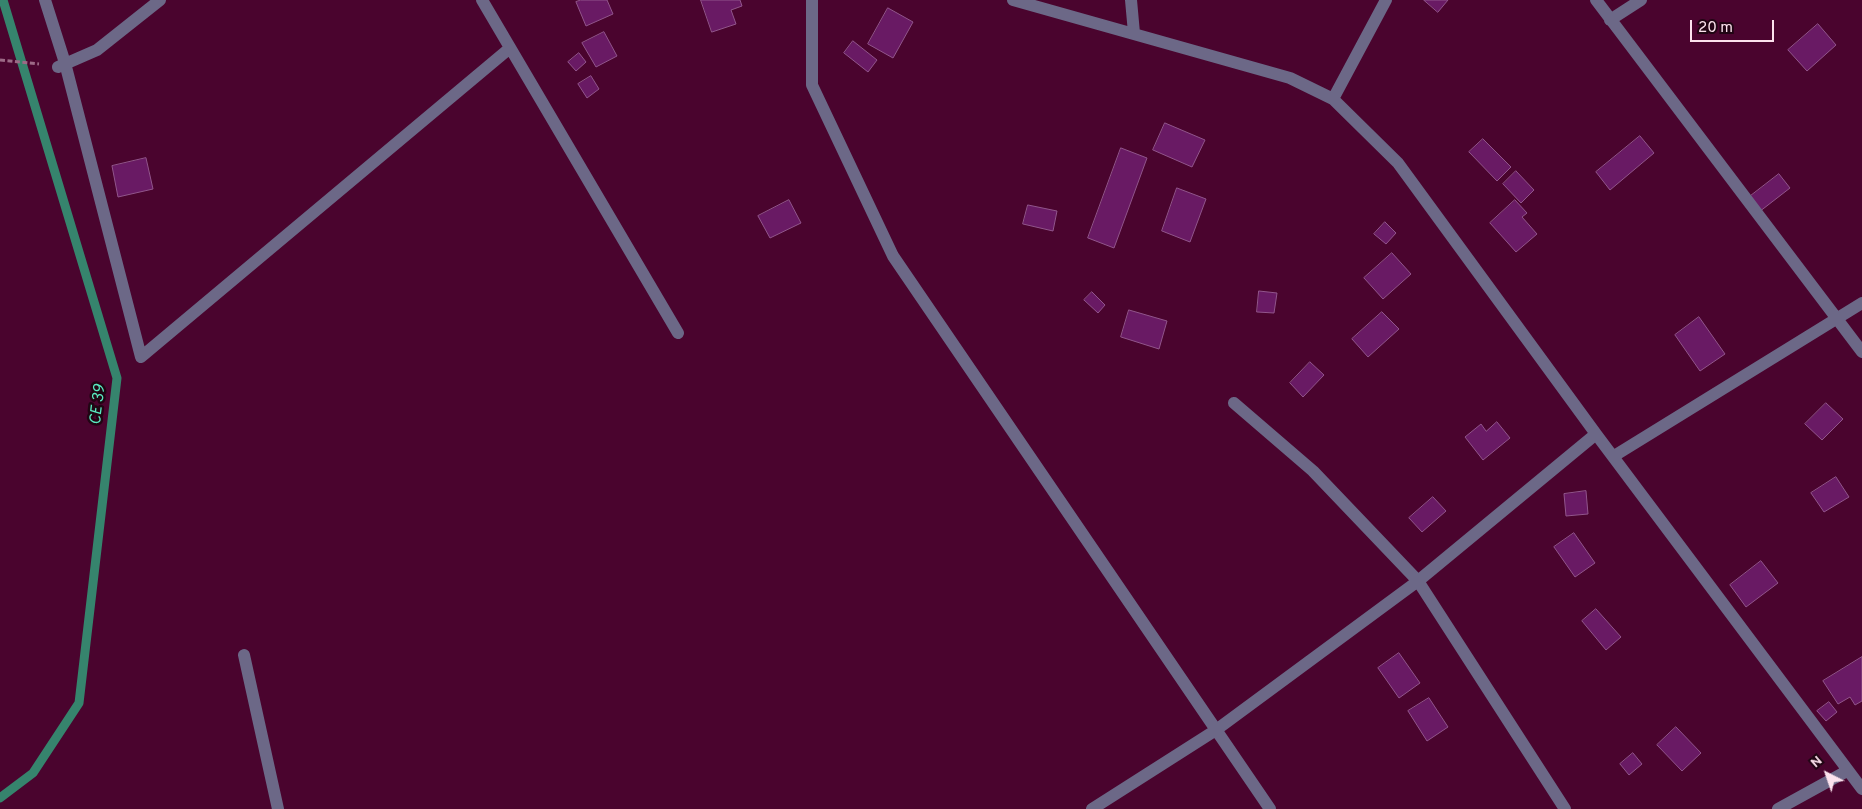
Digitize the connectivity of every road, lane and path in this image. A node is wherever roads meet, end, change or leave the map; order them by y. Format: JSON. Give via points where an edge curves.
{"nodes":[{"id":1,"x":45,"y":0,"type":"edge"},
{"id":2,"x":160,"y":0,"type":"edge"},
{"id":3,"x":482,"y":0,"type":"edge"},
{"id":4,"x":812,"y":0,"type":"edge"},
{"id":5,"x":1013,"y":0,"type":"edge"},
{"id":6,"x":1131,"y":0,"type":"edge"},
{"id":7,"x":1386,"y":0,"type":"edge"},
{"id":8,"x":1596,"y":0,"type":"edge"},
{"id":9,"x":1641,"y":0,"type":"edge"},
{"id":10,"x":1610,"y":20,"type":"junction"},
{"id":11,"x":1134,"y":33,"type":"junction"},
{"id":12,"x":510,"y":48,"type":"junction"},
{"id":13,"x":0,"y":60,"type":"edge"},
{"id":14,"x":61,"y":65,"type":"junction"},
{"id":15,"x":1333,"y":99,"type":"junction"},
{"id":16,"x":1862,"y":303,"type":"edge"},
{"id":17,"x":1836,"y":318,"type":"junction"},
{"id":18,"x":678,"y":333,"type":"dead end"},
{"id":19,"x":1862,"y":352,"type":"edge"},
{"id":20,"x":1234,"y":403,"type":"dead end"},
{"id":21,"x":1596,"y":434,"type":"junction"},
{"id":22,"x":1614,"y":456,"type":"junction"},
{"id":23,"x":1418,"y":581,"type":"junction"},
{"id":24,"x":244,"y":654,"type":"dead end"},
{"id":25,"x":1216,"y":730,"type":"junction"},
{"id":26,"x":1847,"y":771,"type":"junction"},
{"id":27,"x":1862,"y":789,"type":"edge"},
{"id":28,"x":278,"y":809,"type":"edge"},
{"id":29,"x":1092,"y":809,"type":"edge"},
{"id":30,"x":1270,"y":809,"type":"edge"},
{"id":31,"x":1565,"y":809,"type":"edge"},
{"id":32,"x":1778,"y":809,"type":"edge"}],
"edges":[{"from":1,"to":14,"type":"street"},
{"from":2,"to":14,"type":"street","via":[[97,50]]},
{"from":3,"to":12,"type":"street"},
{"from":4,"to":25,"type":"street","via":[[812,85],[893,256]]},
{"from":5,"to":11,"type":"street"},
{"from":6,"to":11,"type":"street"},
{"from":7,"to":15,"type":"street"},
{"from":8,"to":10,"type":"street"},
{"from":9,"to":10,"type":"street"},
{"from":10,"to":17,"type":"street"},
{"from":11,"to":15,"type":"street","via":[[1290,78]]},
{"from":12,"to":14,"type":"street","via":[[141,356]]},
{"from":12,"to":18,"type":"street"},
{"from":13,"to":14,"type":"path"},
{"from":15,"to":21,"type":"street","via":[[1398,163]]},
{"from":16,"to":17,"type":"street"},
{"from":17,"to":19,"type":"street"},
{"from":17,"to":22,"type":"street"},
{"from":20,"to":23,"type":"street","via":[[1313,471]]},
{"from":21,"to":22,"type":"street"},
{"from":21,"to":23,"type":"street"},
{"from":22,"to":26,"type":"street"},
{"from":23,"to":25,"type":"street"},
{"from":23,"to":31,"type":"street"},
{"from":24,"to":28,"type":"street"},
{"from":25,"to":29,"type":"street"},
{"from":25,"to":30,"type":"street"},
{"from":26,"to":27,"type":"street"},
{"from":26,"to":32,"type":"street"}]}
